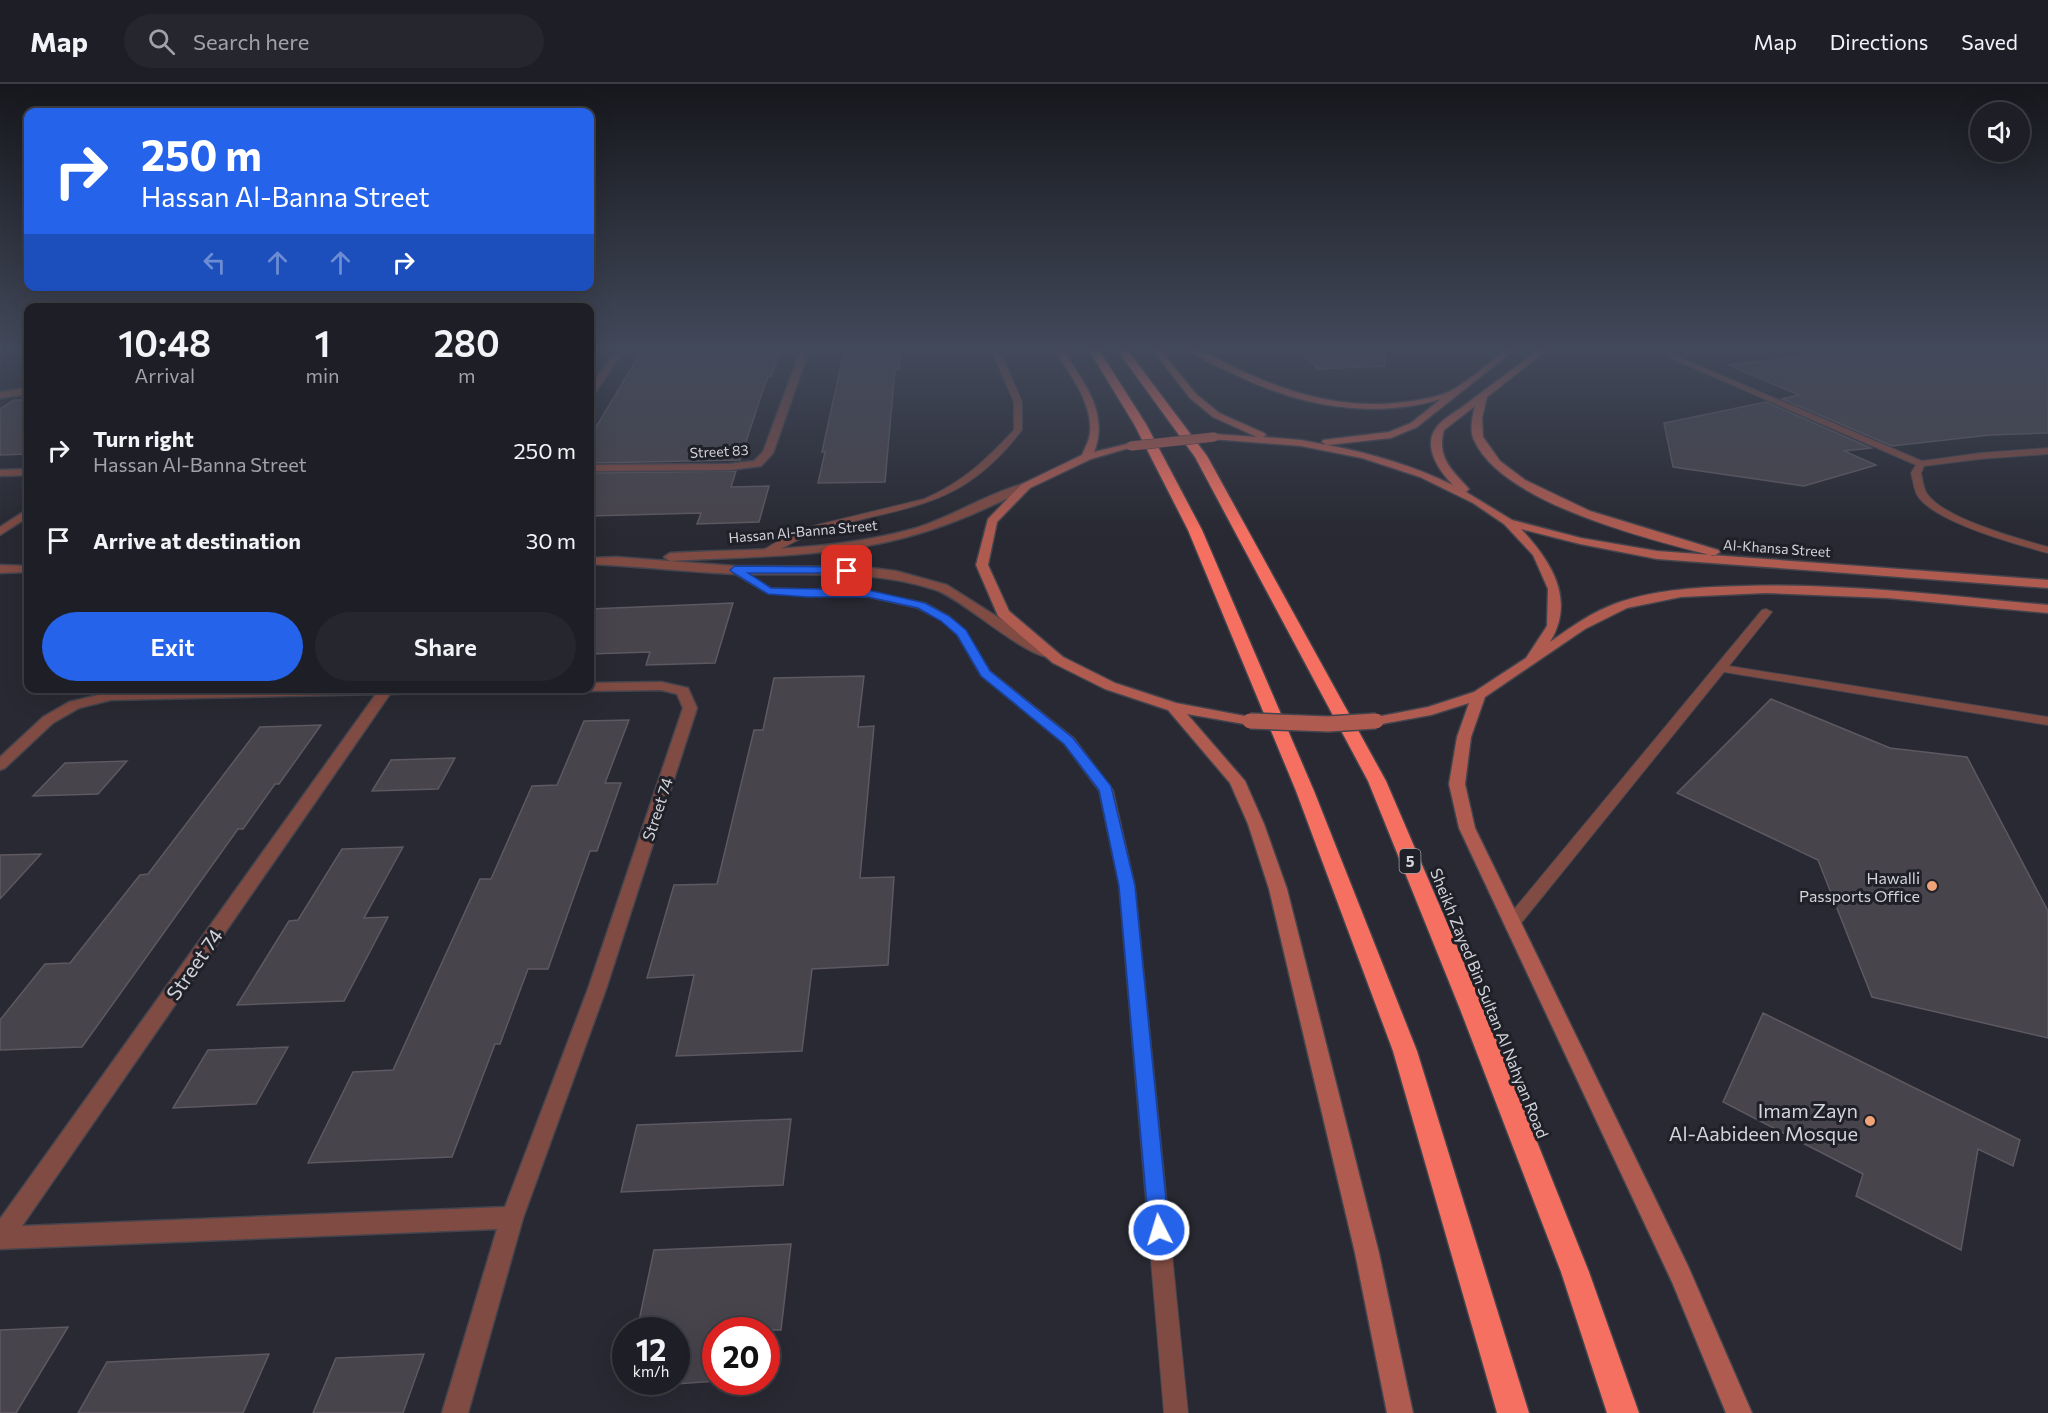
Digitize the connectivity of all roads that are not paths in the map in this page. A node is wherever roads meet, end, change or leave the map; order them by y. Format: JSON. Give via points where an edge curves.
{"nodes":[{"id":1,"x":784,"y":409,"type":"edge"},
{"id":2,"x":1018,"y":409,"type":"edge"},
{"id":3,"x":1090,"y":409,"type":"edge"},
{"id":4,"x":1131,"y":409,"type":"edge"},
{"id":5,"x":1166,"y":409,"type":"edge"},
{"id":6,"x":1209,"y":409,"type":"edge"},
{"id":7,"x":1434,"y":409,"type":"edge"},
{"id":8,"x":1464,"y":409,"type":"edge"},
{"id":9,"x":1479,"y":409,"type":"edge"},
{"id":10,"x":1792,"y":409,"type":"edge"},
{"id":11,"x":1275,"y":440,"type":"junction"},
{"id":12,"x":1301,"y":443,"type":"junction"},
{"id":13,"x":2048,"y":451,"type":"edge"},
{"id":14,"x":1087,"y":457,"type":"junction"},
{"id":15,"x":1921,"y":465,"type":"junction"},
{"id":16,"x":594,"y":468,"type":"edge"},
{"id":17,"x":24,"y":472,"type":"edge"},
{"id":18,"x":0,"y":473,"type":"edge"},
{"id":19,"x":1026,"y":486,"type":"junction"},
{"id":20,"x":1478,"y":501,"type":"junction"},
{"id":21,"x":24,"y":515,"type":"edge"},
{"id":22,"x":1508,"y":522,"type":"junction"},
{"id":23,"x":0,"y":532,"type":"edge"},
{"id":24,"x":2048,"y":550,"type":"edge"},
{"id":25,"x":767,"y":552,"type":"junction"},
{"id":26,"x":594,"y":561,"type":"edge"},
{"id":27,"x":608,"y":561,"type":"junction"},
{"id":28,"x":1749,"y":561,"type":"junction"},
{"id":29,"x":24,"y":569,"type":"edge"},
{"id":30,"x":0,"y":570,"type":"edge"},
{"id":31,"x":735,"y":570,"type":"junction"},
{"id":32,"x":2048,"y":584,"type":"edge"},
{"id":33,"x":2048,"y":609,"type":"edge"},
{"id":34,"x":1767,"y":612,"type":"dead end"},
{"id":35,"x":1058,"y":660,"type":"junction"},
{"id":36,"x":1530,"y":661,"type":"junction"},
{"id":37,"x":1721,"y":668,"type":"junction"},
{"id":38,"x":594,"y":687,"type":"edge"},
{"id":39,"x":229,"y":693,"type":"edge"},
{"id":40,"x":384,"y":693,"type":"edge"},
{"id":41,"x":1479,"y":695,"type":"junction"},
{"id":42,"x":1173,"y":707,"type":"junction"},
{"id":43,"x":2048,"y":721,"type":"edge"},
{"id":44,"x":0,"y":765,"type":"edge"},
{"id":45,"x":1512,"y":923,"type":"junction"},
{"id":46,"x":512,"y":1218,"type":"junction"},
{"id":47,"x":0,"y":1238,"type":"edge"},
{"id":48,"x":455,"y":1413,"type":"edge"},
{"id":49,"x":1176,"y":1413,"type":"edge"},
{"id":50,"x":1400,"y":1413,"type":"edge"},
{"id":51,"x":1513,"y":1413,"type":"edge"},
{"id":52,"x":1623,"y":1413,"type":"edge"},
{"id":53,"x":1739,"y":1413,"type":"edge"}],
"edges":[{"from":1,"to":16,"type":"street","name":"Street 83","via":[[768,453],[758,464]]},
{"from":2,"to":25,"type":"lane","via":[[1018,430],[990,463],[964,483],[898,510],[797,535]]},
{"from":3,"to":14,"type":"main road","via":[[1096,433]]},
{"from":4,"to":51,"type":"highway","via":[[1195,530],[1305,791],[1405,1052]]},
{"from":5,"to":52,"type":"highway","name":"Sheikh Zayed Bin Sultan Al Nahyan Road","number":"5","via":[[1201,456],[1377,781],[1575,1272]]},
{"from":6,"to":11,"type":"main road"},
{"from":7,"to":12,"type":"main road","via":[[1414,425],[1391,435]]},
{"from":8,"to":20,"type":"main road","via":[[1440,429],[1434,441],[1439,459],[1452,480]]},
{"from":9,"to":28,"type":"main road","via":[[1479,442],[1498,465],[1542,494],[1616,526]]},
{"from":10,"to":15,"type":"lane"},
{"from":11,"to":12,"type":"main road"},
{"from":11,"to":14,"type":"main road","bridge":true,"via":[[1214,437],[1131,446]]},
{"from":12,"to":20,"type":"main road","via":[[1364,455],[1424,475]]},
{"from":13,"to":15,"type":"lane"},
{"from":14,"to":19,"type":"main road"},
{"from":15,"to":24,"type":"lane","via":[[1916,472],[1922,496],[1946,513],[1996,535]]},
{"from":17,"to":18,"type":"street"},
{"from":19,"to":25,"type":"street","name":"Hassan Al-Banna Street","via":[[948,520],[894,537],[863,544]]},
{"from":19,"to":35,"type":"main road","via":[[992,521],[982,565],[1003,613]]},
{"from":20,"to":22,"type":"main road"},
{"from":21,"to":23,"type":"street"},
{"from":22,"to":28,"type":"main road","name":"Al-Khansa Street","via":[[1657,555]]},
{"from":22,"to":36,"type":"main road","via":[[1538,554],[1554,590],[1553,626]]},
{"from":25,"to":27,"type":"street","name":"Hassan Al-Banna Street"},
{"from":26,"to":27,"type":"street","name":"Hassan Al-Banna Street"},
{"from":27,"to":31,"type":"street","name":"Hassan Al-Banna Street"},
{"from":28,"to":32,"type":"main road","name":"Al-Khansa Street"},
{"from":29,"to":30,"type":"street"},
{"from":31,"to":35,"type":"street","name":"Hassan Al-Banna Street","via":[[863,571],[923,580],[964,600]]},
{"from":31,"to":49,"type":"lane","via":[[768,591],[868,594],[921,605],[945,618],[962,633],[985,673],[1069,741],[1106,790],[1127,886]]},
{"from":33,"to":36,"type":"main road","via":[[1832,590],[1690,592],[1608,611]]},
{"from":34,"to":37,"type":"lane"},
{"from":35,"to":42,"type":"main road","via":[[1110,686]]},
{"from":36,"to":41,"type":"main road"},
{"from":37,"to":43,"type":"lane"},
{"from":37,"to":45,"type":"lane"},
{"from":38,"to":46,"type":"street","name":"Street 74","via":[[661,686],[683,691],[690,708],[597,989]]},
{"from":39,"to":44,"type":"street","via":[[111,696],[74,705],[48,720]]},
{"from":40,"to":47,"type":"street","name":"Street 74"},
{"from":41,"to":42,"type":"main road","bridge":true,"via":[[1431,711],[1376,721],[1328,724],[1250,721]]},
{"from":41,"to":45,"type":"main road","via":[[1464,737],[1457,784],[1467,828]]},
{"from":42,"to":50,"type":"main road","via":[[1237,781],[1278,889],[1367,1253]]},
{"from":45,"to":53,"type":"main road","via":[[1680,1274]]},
{"from":46,"to":47,"type":"street","name":"Street 74"},
{"from":46,"to":48,"type":"street","name":"Street 74"}]}
